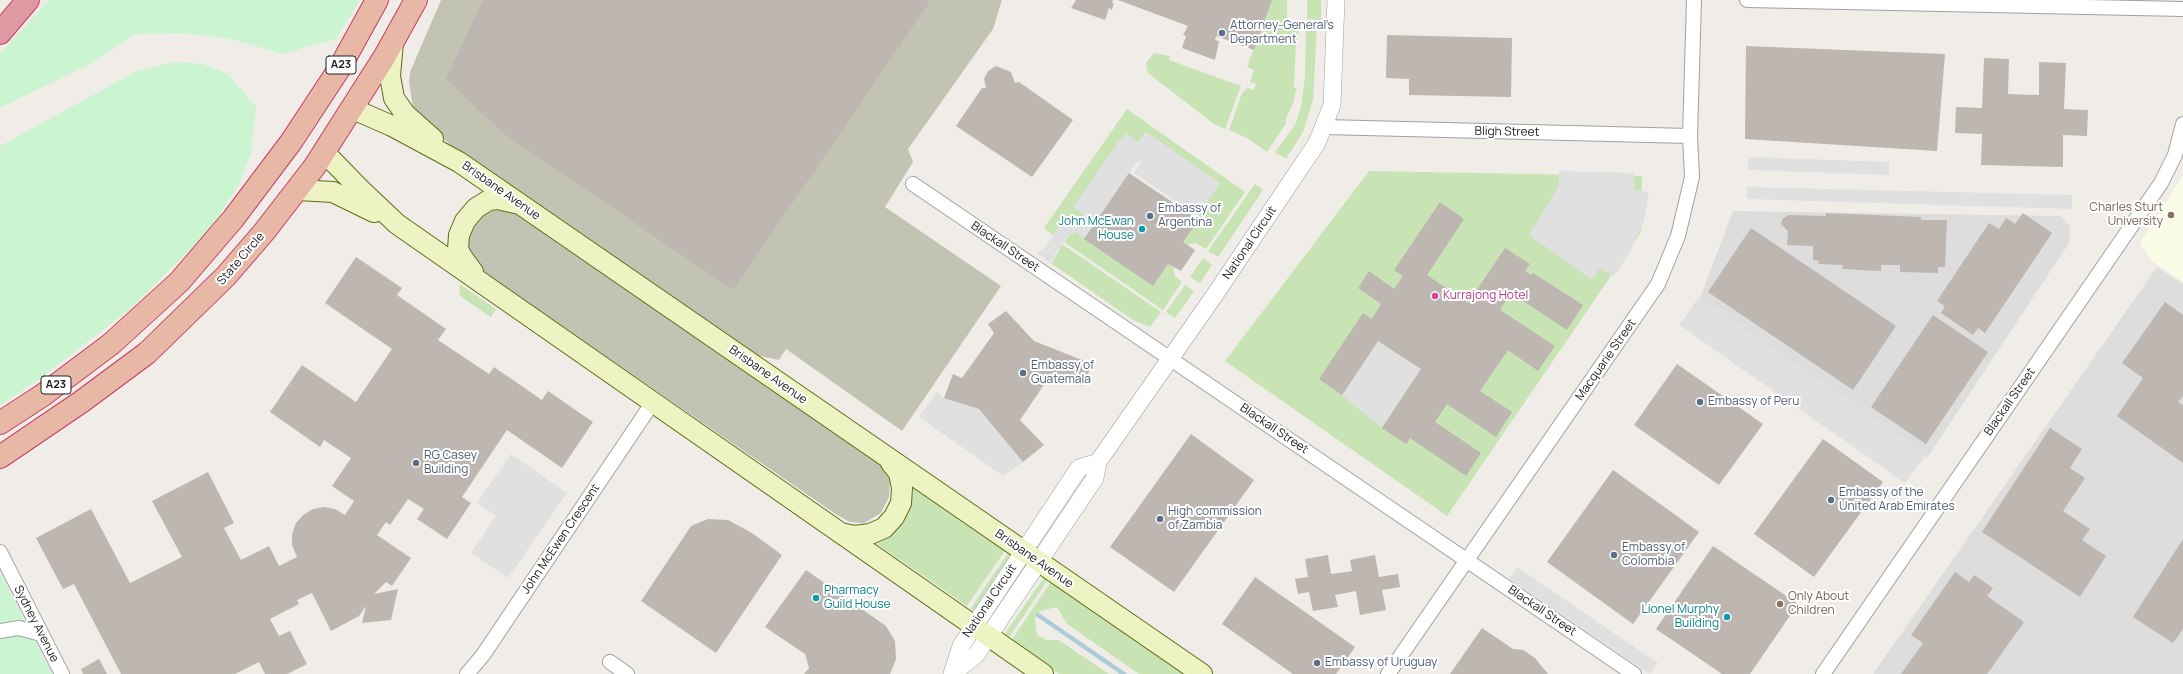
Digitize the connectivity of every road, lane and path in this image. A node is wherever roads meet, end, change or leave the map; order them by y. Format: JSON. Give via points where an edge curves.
{"nodes":[{"id":1,"x":28,"y":0,"type":"edge"},
{"id":2,"x":377,"y":0,"type":"edge"},
{"id":3,"x":416,"y":0,"type":"edge"},
{"id":4,"x":1336,"y":0,"type":"edge"},
{"id":5,"x":1694,"y":0,"type":"edge"},
{"id":6,"x":1747,"y":0,"type":"edge"},
{"id":7,"x":2183,"y":9,"type":"edge"},
{"id":8,"x":0,"y":33,"type":"edge"},
{"id":9,"x":394,"y":42,"type":"junction"},
{"id":10,"x":324,"y":93,"type":"junction"},
{"id":11,"x":353,"y":109,"type":"junction"},
{"id":12,"x":2183,"y":124,"type":"edge"},
{"id":13,"x":1324,"y":127,"type":"junction"},
{"id":14,"x":300,"y":128,"type":"junction"},
{"id":15,"x":1690,"y":136,"type":"junction"},
{"id":16,"x":324,"y":152,"type":"junction"},
{"id":17,"x":459,"y":162,"type":"junction"},
{"id":18,"x":913,"y":184,"type":"dead end"},
{"id":19,"x":298,"y":190,"type":"junction"},
{"id":20,"x":522,"y":206,"type":"junction"},
{"id":21,"x":397,"y":224,"type":"junction"},
{"id":22,"x":482,"y":283,"type":"junction"},
{"id":23,"x":1170,"y":358,"type":"junction"},
{"id":24,"x":653,"y":402,"type":"junction"},
{"id":25,"x":0,"y":423,"type":"edge"},
{"id":26,"x":884,"y":456,"type":"junction"},
{"id":27,"x":2,"y":458,"type":"edge"},
{"id":28,"x":840,"y":533,"type":"junction"},
{"id":29,"x":0,"y":552,"type":"edge"},
{"id":30,"x":1031,"y":557,"type":"junction"},
{"id":31,"x":1467,"y":561,"type":"junction"},
{"id":32,"x":0,"y":631,"type":"edge"},
{"id":33,"x":981,"y":632,"type":"junction"},
{"id":34,"x":41,"y":634,"type":"junction"},
{"id":35,"x":610,"y":662,"type":"dead end"},
{"id":36,"x":62,"y":674,"type":"edge"},
{"id":37,"x":467,"y":674,"type":"edge"},
{"id":38,"x":627,"y":674,"type":"edge"},
{"id":39,"x":952,"y":674,"type":"edge"},
{"id":40,"x":1043,"y":674,"type":"edge"},
{"id":41,"x":1202,"y":674,"type":"edge"},
{"id":42,"x":1388,"y":674,"type":"edge"},
{"id":43,"x":1634,"y":674,"type":"edge"},
{"id":44,"x":1823,"y":674,"type":"edge"}],
"edges":[{"from":1,"to":8,"type":"highway"},
{"from":2,"to":10,"type":"highway","number":"A23"},
{"from":3,"to":9,"type":"highway","name":"State Circle"},
{"from":4,"to":13,"type":"street","name":"National Circuit","via":[[1333,93]]},
{"from":5,"to":15,"type":"street","name":"Macquarie Street"},
{"from":6,"to":7,"type":"street"},
{"from":9,"to":11,"type":"highway","name":"State Circle"},
{"from":9,"to":17,"type":"main road","via":[[390,81],[397,103],[405,114]]},
{"from":10,"to":11,"type":"highway","name":"Brisbane Avenue"},
{"from":10,"to":14,"type":"highway","number":"A23"},
{"from":11,"to":16,"type":"highway","name":"State Circle"},
{"from":11,"to":17,"type":"main road","name":"Brisbane Avenue","via":[[392,126]]},
{"from":12,"to":44,"type":"street","name":"Blackall Street","via":[[2175,155],[2161,183]]},
{"from":13,"to":15,"type":"street","name":"Bligh Street"},
{"from":13,"to":23,"type":"street","name":"National Circuit","via":[[1309,157]]},
{"from":14,"to":16,"type":"highway"},
{"from":14,"to":25,"type":"highway","number":"A23","via":[[233,219],[170,291],[111,344],[43,395]]},
{"from":15,"to":31,"type":"street","name":"Macquarie Street","via":[[1692,177],[1686,207],[1678,236],[1658,284]]},
{"from":16,"to":19,"type":"highway","name":"State Circle"},
{"from":16,"to":21,"type":"main road"},
{"from":17,"to":20,"type":"main road","name":"Brisbane Avenue"},
{"from":18,"to":23,"type":"street","name":"Blackall Street"},
{"from":19,"to":21,"type":"main road","via":[[338,194]]},
{"from":19,"to":27,"type":"highway","name":"State Circle","via":[[226,276],[164,338],[103,387]]},
{"from":20,"to":22,"type":"main road","via":[[503,200],[489,200],[472,212],[462,226],[458,240],[460,253]]},
{"from":20,"to":26,"type":"main road","name":"Brisbane Avenue"},
{"from":21,"to":22,"type":"main road"},
{"from":22,"to":24,"type":"main road"},
{"from":23,"to":30,"type":"street","name":"National Circuit","via":[[1098,462],[1094,478]]},
{"from":23,"to":31,"type":"street","name":"Blackall Street"},
{"from":24,"to":28,"type":"main road"},
{"from":24,"to":37,"type":"street","name":"John McEwen Crescent","via":[[483,655]]},
{"from":26,"to":28,"type":"main road","via":[[895,466],[901,480],[902,495],[898,510],[889,523],[870,534],[855,536]]},
{"from":26,"to":30,"type":"main road","name":"Brisbane Avenue"},
{"from":28,"to":33,"type":"main road"},
{"from":29,"to":34,"type":"street","name":"Sydney Avenue"},
{"from":30,"to":33,"type":"street","name":"National Circuit"},
{"from":30,"to":41,"type":"main road","name":"Brisbane Avenue"},
{"from":31,"to":42,"type":"street","name":"Macquarie Street"},
{"from":31,"to":43,"type":"street","name":"Blackall Street"},
{"from":32,"to":34,"type":"street","via":[[19,628]]},
{"from":33,"to":39,"type":"street","name":"National Circuit","via":[[976,656]]},
{"from":33,"to":40,"type":"main road"},
{"from":34,"to":36,"type":"street","name":"Sydney Avenue"},
{"from":35,"to":38,"type":"street"}]}
